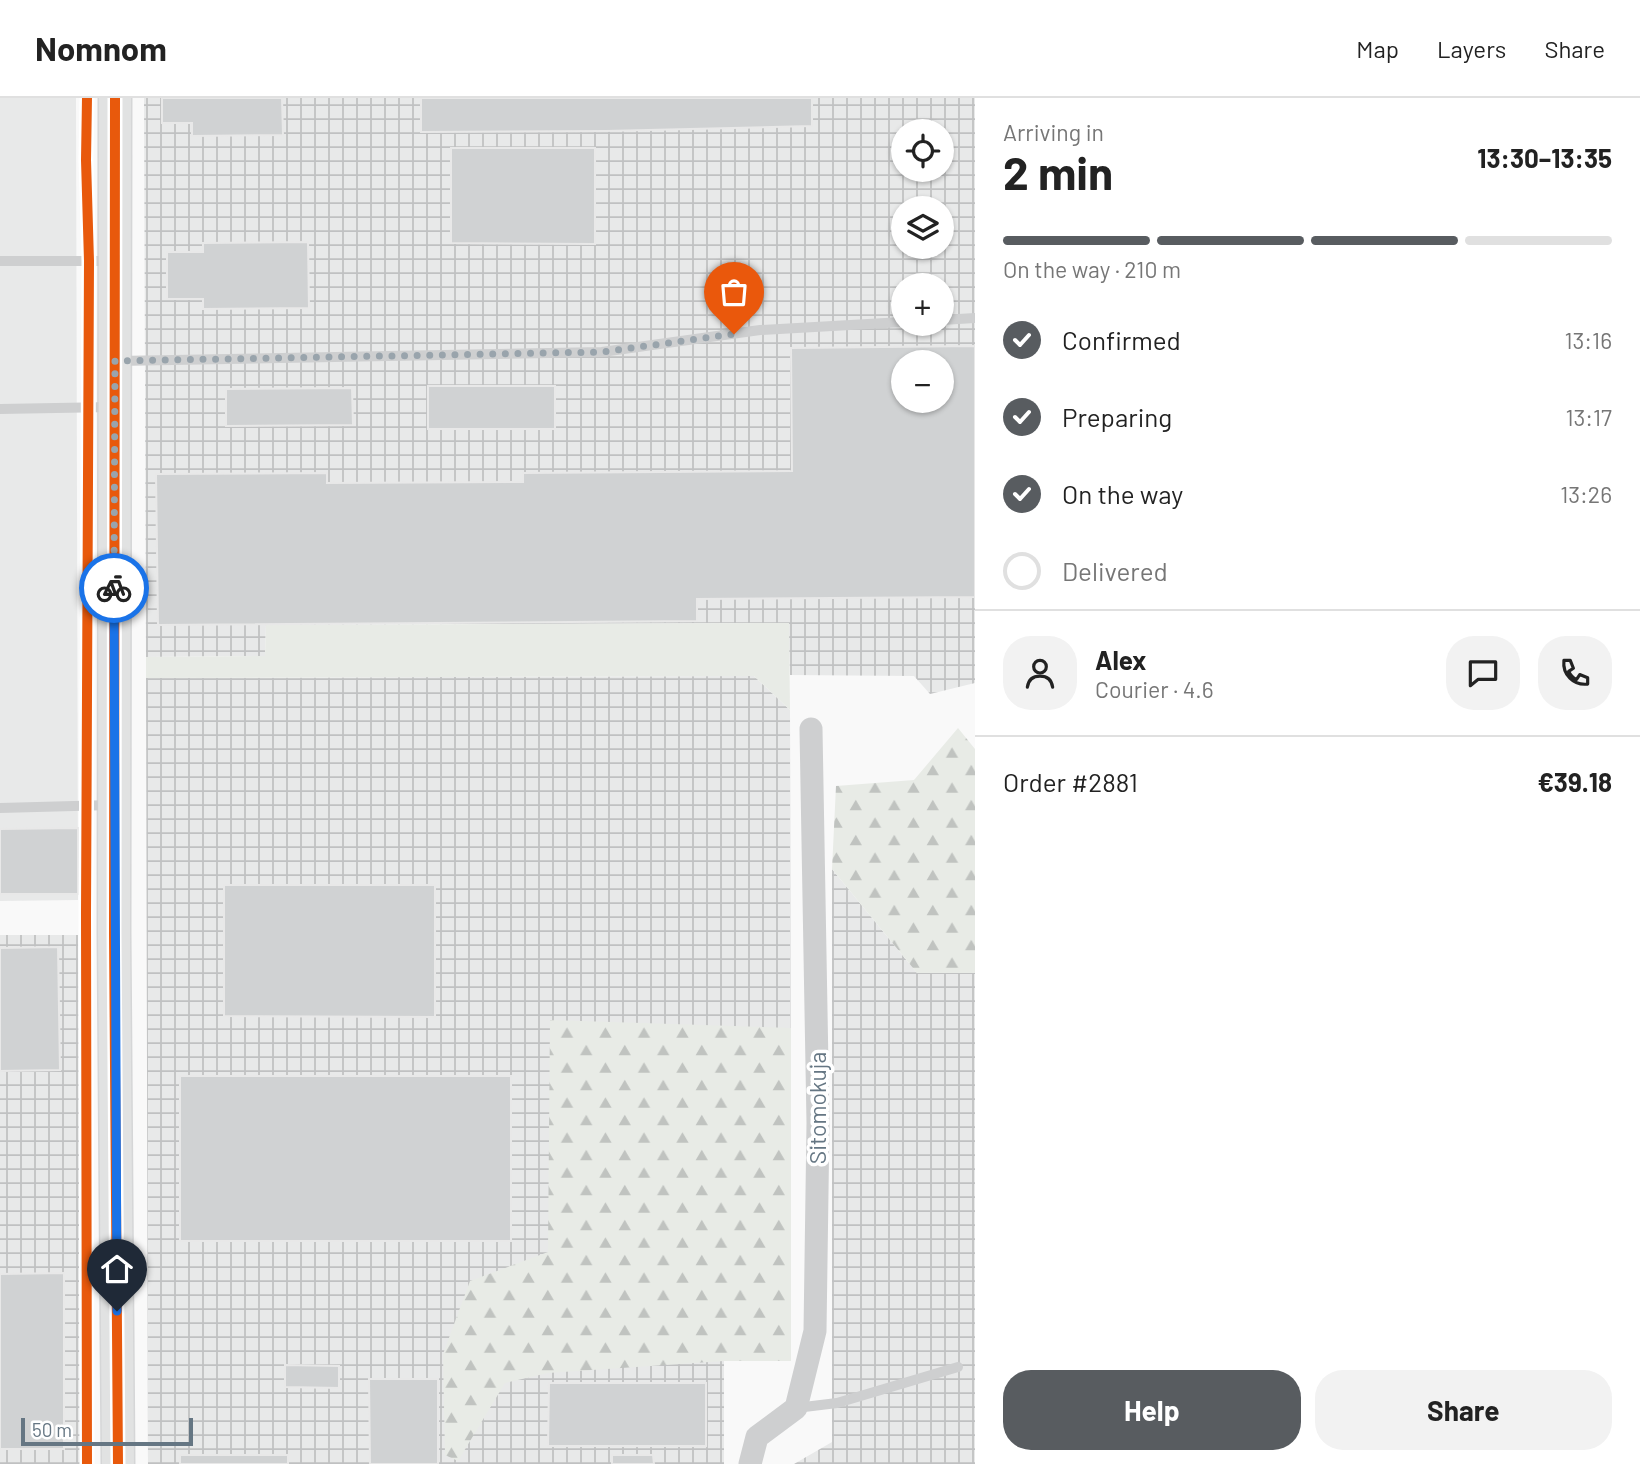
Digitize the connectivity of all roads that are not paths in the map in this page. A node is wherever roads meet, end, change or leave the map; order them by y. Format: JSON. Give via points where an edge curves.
{"nodes":[{"id":1,"x":115,"y":98,"type":"edge"},
{"id":2,"x":0,"y":261,"type":"edge"},
{"id":3,"x":114,"y":261,"type":"junction"},
{"id":4,"x":975,"y":318,"type":"edge"},
{"id":5,"x":954,"y":319,"type":"edge"},
{"id":6,"x":891,"y":323,"type":"edge"},
{"id":7,"x":115,"y":361,"type":"junction"},
{"id":8,"x":115,"y":408,"type":"junction"},
{"id":9,"x":0,"y":409,"type":"edge"},
{"id":10,"x":811,"y":729,"type":"dead end"},
{"id":11,"x":114,"y":805,"type":"junction"},
{"id":12,"x":0,"y":808,"type":"edge"},
{"id":13,"x":958,"y":1367,"type":"dead end"},
{"id":14,"x":796,"y":1408,"type":"junction"},
{"id":15,"x":118,"y":1464,"type":"edge"},
{"id":16,"x":750,"y":1464,"type":"edge"}],
"edges":[{"from":1,"to":3,"type":"street"},
{"from":2,"to":3,"type":"lane"},
{"from":3,"to":7,"type":"street"},
{"from":4,"to":5,"type":"lane"},
{"from":6,"to":7,"type":"lane","via":[[760,330],[602,352]]},
{"from":7,"to":8,"type":"street"},
{"from":8,"to":9,"type":"lane"},
{"from":8,"to":11,"type":"street"},
{"from":10,"to":14,"type":"street","name":"Sitomokuja","via":[[818,1123],[815,1331]]},
{"from":11,"to":12,"type":"lane"},
{"from":11,"to":15,"type":"street"},
{"from":13,"to":14,"type":"lane","via":[[837,1402]]},
{"from":14,"to":16,"type":"street","via":[[757,1437]]}]}
